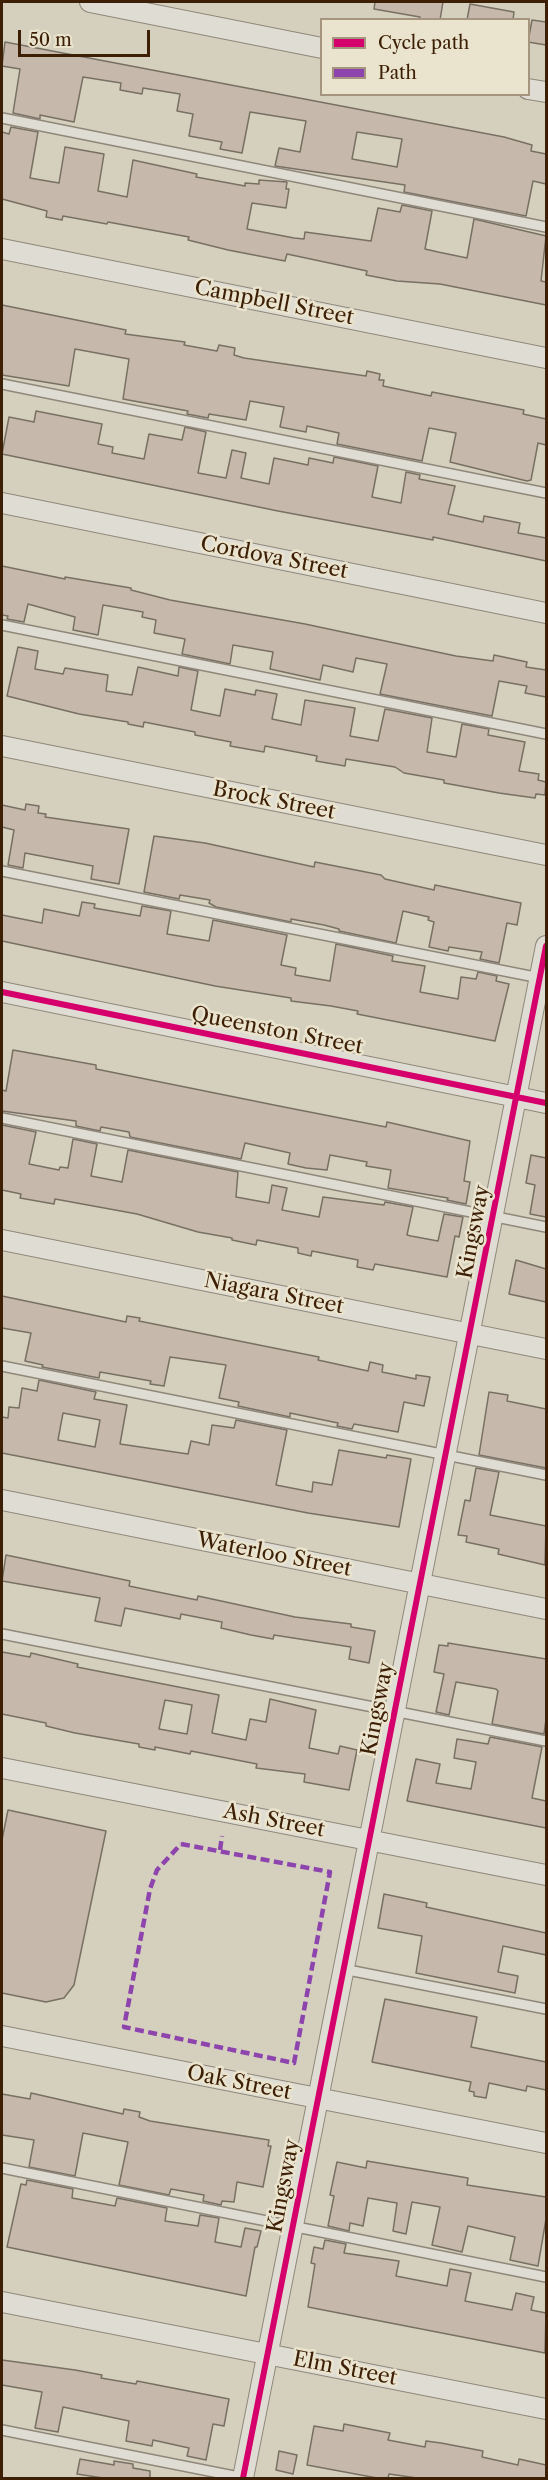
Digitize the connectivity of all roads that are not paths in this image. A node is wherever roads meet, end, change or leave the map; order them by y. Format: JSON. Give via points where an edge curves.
{"nodes":[{"id":1,"x":90,"y":2,"type":"edge"},
{"id":2,"x":320,"y":48,"type":"edge"},
{"id":3,"x":530,"y":89,"type":"edge"},
{"id":4,"x":546,"y":92,"type":"edge"},
{"id":5,"x":2,"y":118,"type":"edge"},
{"id":6,"x":546,"y":227,"type":"edge"},
{"id":7,"x":2,"y":249,"type":"edge"},
{"id":8,"x":546,"y":357,"type":"edge"},
{"id":9,"x":2,"y":384,"type":"edge"},
{"id":10,"x":546,"y":493,"type":"edge"},
{"id":11,"x":2,"y":503,"type":"edge"},
{"id":12,"x":546,"y":613,"type":"edge"},
{"id":13,"x":2,"y":625,"type":"edge"},
{"id":14,"x":546,"y":734,"type":"edge"},
{"id":15,"x":2,"y":746,"type":"edge"},
{"id":16,"x":546,"y":855,"type":"edge"},
{"id":17,"x":2,"y":871,"type":"edge"},
{"id":18,"x":546,"y":946,"type":"edge"},
{"id":19,"x":540,"y":978,"type":"junction"},
{"id":20,"x":2,"y":992,"type":"edge"},
{"id":21,"x":517,"y":1097,"type":"junction"},
{"id":22,"x":546,"y":1103,"type":"edge"},
{"id":23,"x":2,"y":1119,"type":"edge"},
{"id":24,"x":494,"y":1216,"type":"junction"},
{"id":25,"x":546,"y":1227,"type":"edge"},
{"id":26,"x":2,"y":1240,"type":"edge"},
{"id":27,"x":471,"y":1333,"type":"junction"},
{"id":28,"x":546,"y":1348,"type":"edge"},
{"id":29,"x":2,"y":1366,"type":"edge"},
{"id":30,"x":445,"y":1455,"type":"junction"},
{"id":31,"x":546,"y":1475,"type":"edge"},
{"id":32,"x":2,"y":1500,"type":"edge"},
{"id":33,"x":419,"y":1584,"type":"junction"},
{"id":34,"x":546,"y":1609,"type":"edge"},
{"id":35,"x":2,"y":1634,"type":"edge"},
{"id":36,"x":394,"y":1711,"type":"junction"},
{"id":37,"x":546,"y":1741,"type":"edge"},
{"id":38,"x":2,"y":1768,"type":"edge"},
{"id":39,"x":369,"y":1840,"type":"junction"},
{"id":40,"x":546,"y":1875,"type":"edge"},
{"id":41,"x":343,"y":1969,"type":"junction"},
{"id":42,"x":546,"y":2009,"type":"edge"},
{"id":43,"x":2,"y":2036,"type":"edge"},
{"id":44,"x":318,"y":2098,"type":"junction"},
{"id":45,"x":546,"y":2143,"type":"edge"},
{"id":46,"x":2,"y":2168,"type":"edge"},
{"id":47,"x":292,"y":2227,"type":"junction"},
{"id":48,"x":546,"y":2277,"type":"edge"},
{"id":49,"x":2,"y":2302,"type":"edge"},
{"id":50,"x":267,"y":2354,"type":"junction"},
{"id":51,"x":546,"y":2409,"type":"edge"},
{"id":52,"x":2,"y":2430,"type":"edge"},
{"id":53,"x":244,"y":2478,"type":"edge"}],
"edges":[{"from":1,"to":2,"type":"street"},
{"from":3,"to":4,"type":"street"},
{"from":5,"to":6,"type":"lane"},
{"from":7,"to":8,"type":"street","name":"Campbell Street"},
{"from":9,"to":10,"type":"lane"},
{"from":11,"to":12,"type":"street","name":"Cordova Street"},
{"from":13,"to":14,"type":"lane"},
{"from":15,"to":16,"type":"street","name":"Brock Street"},
{"from":17,"to":19,"type":"lane"},
{"from":18,"to":19,"type":"street","name":"Kingsway"},
{"from":19,"to":21,"type":"street","name":"Kingsway"},
{"from":20,"to":21,"type":"street","name":"Queenston Street"},
{"from":21,"to":22,"type":"street","name":"Queenston Street"},
{"from":21,"to":24,"type":"street","name":"Kingsway"},
{"from":23,"to":24,"type":"lane"},
{"from":24,"to":25,"type":"lane"},
{"from":24,"to":27,"type":"street","name":"Kingsway"},
{"from":26,"to":27,"type":"street","name":"Niagara Street"},
{"from":27,"to":28,"type":"street","name":"Niagara Street"},
{"from":27,"to":30,"type":"street","name":"Kingsway"},
{"from":29,"to":30,"type":"lane"},
{"from":30,"to":31,"type":"lane"},
{"from":30,"to":33,"type":"street","name":"Kingsway"},
{"from":32,"to":33,"type":"street","name":"Waterloo Street"},
{"from":33,"to":34,"type":"street","name":"Waterloo Street"},
{"from":33,"to":36,"type":"street","name":"Kingsway"},
{"from":35,"to":36,"type":"lane"},
{"from":36,"to":37,"type":"lane"},
{"from":36,"to":39,"type":"street","name":"Kingsway"},
{"from":38,"to":39,"type":"street","name":"Ash Street"},
{"from":39,"to":40,"type":"street","name":"Ash Street"},
{"from":39,"to":41,"type":"street","name":"Kingsway"},
{"from":41,"to":42,"type":"lane"},
{"from":41,"to":44,"type":"street","name":"Kingsway"},
{"from":43,"to":44,"type":"street","name":"Oak Street"},
{"from":44,"to":45,"type":"street","name":"Oak Street"},
{"from":44,"to":47,"type":"street","name":"Kingsway"},
{"from":46,"to":47,"type":"lane"},
{"from":47,"to":48,"type":"lane"},
{"from":47,"to":50,"type":"street","name":"Kingsway"},
{"from":49,"to":50,"type":"street","name":"Elm Street"},
{"from":50,"to":51,"type":"street","name":"Elm Street"},
{"from":50,"to":53,"type":"street","name":"Kingsway"},
{"from":52,"to":53,"type":"lane"}]}
